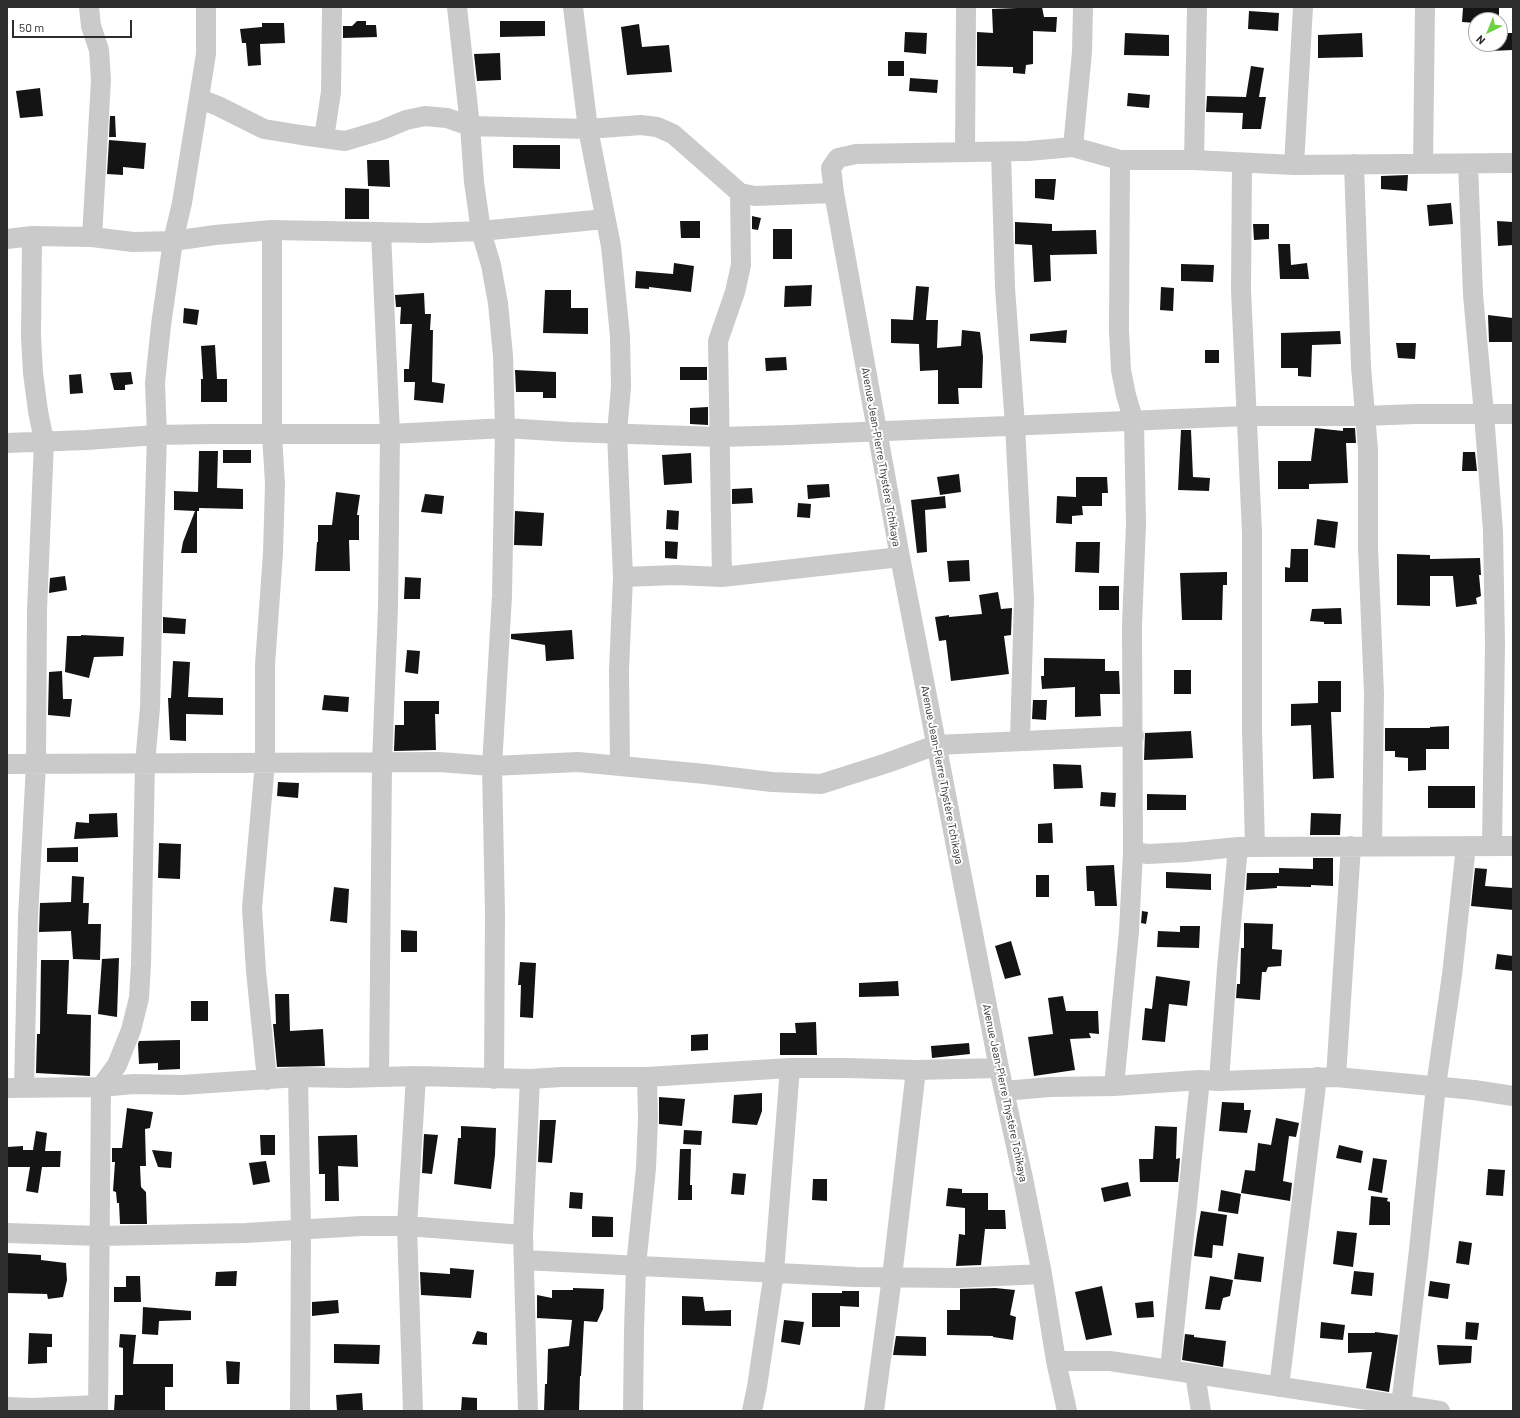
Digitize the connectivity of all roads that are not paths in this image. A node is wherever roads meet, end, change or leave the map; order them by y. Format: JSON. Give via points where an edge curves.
{"nodes":[{"id":1,"x":89,"y":7,"type":"edge"},
{"id":2,"x":206,"y":7,"type":"edge"},
{"id":3,"x":332,"y":7,"type":"edge"},
{"id":4,"x":457,"y":7,"type":"edge"},
{"id":5,"x":573,"y":7,"type":"edge"},
{"id":6,"x":966,"y":7,"type":"edge"},
{"id":7,"x":1083,"y":7,"type":"edge"},
{"id":8,"x":1197,"y":7,"type":"edge"},
{"id":9,"x":1303,"y":7,"type":"edge"},
{"id":10,"x":1425,"y":7,"type":"edge"},
{"id":11,"x":200,"y":99,"type":"junction"},
{"id":12,"x":470,"y":126,"type":"junction"},
{"id":13,"x":588,"y":128,"type":"junction"},
{"id":14,"x":324,"y":138,"type":"junction"},
{"id":15,"x":1073,"y":147,"type":"junction"},
{"id":16,"x":964,"y":152,"type":"junction"},
{"id":17,"x":1001,"y":152,"type":"junction"},
{"id":18,"x":1120,"y":160,"type":"junction"},
{"id":19,"x":1194,"y":160,"type":"junction"},
{"id":20,"x":1242,"y":163,"type":"junction"},
{"id":21,"x":1423,"y":163,"type":"junction"},
{"id":22,"x":1513,"y":163,"type":"edge"},
{"id":23,"x":1354,"y":164,"type":"junction"},
{"id":24,"x":1468,"y":164,"type":"junction"},
{"id":25,"x":1294,"y":165,"type":"junction"},
{"id":26,"x":740,"y":193,"type":"junction"},
{"id":27,"x":834,"y":193,"type":"junction"},
{"id":28,"x":605,"y":219,"type":"junction"},
{"id":29,"x":272,"y":230,"type":"junction"},
{"id":30,"x":481,"y":231,"type":"junction"},
{"id":31,"x":381,"y":232,"type":"junction"},
{"id":32,"x":32,"y":236,"type":"junction"},
{"id":33,"x":92,"y":237,"type":"junction"},
{"id":34,"x":7,"y":239,"type":"edge"},
{"id":35,"x":174,"y":241,"type":"junction"},
{"id":36,"x":1484,"y":414,"type":"junction"},
{"id":37,"x":1513,"y":414,"type":"edge"},
{"id":38,"x":1247,"y":416,"type":"junction"},
{"id":39,"x":1365,"y":416,"type":"junction"},
{"id":40,"x":1134,"y":422,"type":"junction"},
{"id":41,"x":1015,"y":426,"type":"junction"},
{"id":42,"x":505,"y":428,"type":"junction"},
{"id":43,"x":617,"y":432,"type":"junction"},
{"id":44,"x":877,"y":433,"type":"junction"},
{"id":45,"x":272,"y":434,"type":"junction"},
{"id":46,"x":390,"y":434,"type":"junction"},
{"id":47,"x":157,"y":435,"type":"junction"},
{"id":48,"x":720,"y":437,"type":"junction"},
{"id":49,"x":44,"y":441,"type":"junction"},
{"id":50,"x":7,"y":443,"type":"edge"},
{"id":51,"x":900,"y":558,"type":"junction"},
{"id":52,"x":622,"y":576,"type":"junction"},
{"id":53,"x":722,"y":577,"type":"junction"},
{"id":54,"x":1134,"y":736,"type":"junction"},
{"id":55,"x":1020,"y":740,"type":"junction"},
{"id":56,"x":936,"y":745,"type":"junction"},
{"id":57,"x":144,"y":763,"type":"junction"},
{"id":58,"x":265,"y":763,"type":"junction"},
{"id":59,"x":382,"y":763,"type":"junction"},
{"id":60,"x":7,"y":764,"type":"edge"},
{"id":61,"x":36,"y":764,"type":"junction"},
{"id":62,"x":492,"y":766,"type":"junction"},
{"id":63,"x":620,"y":766,"type":"junction"},
{"id":64,"x":1351,"y":846,"type":"junction"},
{"id":65,"x":1372,"y":846,"type":"junction"},
{"id":66,"x":1466,"y":846,"type":"junction"},
{"id":67,"x":1492,"y":846,"type":"junction"},
{"id":68,"x":1513,"y":846,"type":"edge"},
{"id":69,"x":1246,"y":847,"type":"junction"},
{"id":70,"x":1133,"y":852,"type":"junction"},
{"id":71,"x":790,"y":1068,"type":"junction"},
{"id":72,"x":999,"y":1068,"type":"junction"},
{"id":73,"x":916,"y":1070,"type":"junction"},
{"id":74,"x":416,"y":1076,"type":"junction"},
{"id":75,"x":298,"y":1077,"type":"junction"},
{"id":76,"x":380,"y":1077,"type":"junction"},
{"id":77,"x":647,"y":1077,"type":"junction"},
{"id":78,"x":1326,"y":1077,"type":"junction"},
{"id":79,"x":494,"y":1079,"type":"junction"},
{"id":80,"x":530,"y":1079,"type":"junction"},
{"id":81,"x":267,"y":1080,"type":"junction"},
{"id":82,"x":1210,"y":1080,"type":"junction"},
{"id":83,"x":1114,"y":1086,"type":"junction"},
{"id":84,"x":1436,"y":1086,"type":"junction"},
{"id":85,"x":101,"y":1087,"type":"junction"},
{"id":86,"x":16,"y":1088,"type":"edge"},
{"id":87,"x":1004,"y":1091,"type":"junction"},
{"id":88,"x":1513,"y":1096,"type":"edge"},
{"id":89,"x":407,"y":1226,"type":"junction"},
{"id":90,"x":302,"y":1230,"type":"junction"},
{"id":91,"x":7,"y":1233,"type":"edge"},
{"id":92,"x":523,"y":1235,"type":"junction"},
{"id":93,"x":100,"y":1236,"type":"junction"},
{"id":94,"x":524,"y":1260,"type":"junction"},
{"id":95,"x":636,"y":1266,"type":"junction"},
{"id":96,"x":774,"y":1272,"type":"junction"},
{"id":97,"x":1042,"y":1274,"type":"junction"},
{"id":98,"x":892,"y":1277,"type":"junction"},
{"id":99,"x":1056,"y":1361,"type":"junction"},
{"id":100,"x":1170,"y":1369,"type":"junction"},
{"id":101,"x":1195,"y":1374,"type":"junction"},
{"id":102,"x":1279,"y":1387,"type":"junction"},
{"id":103,"x":1328,"y":1403,"type":"edge"},
{"id":104,"x":1400,"y":1406,"type":"junction"},
{"id":105,"x":7,"y":1407,"type":"edge"},
{"id":106,"x":98,"y":1408,"type":"edge"},
{"id":107,"x":300,"y":1411,"type":"edge"},
{"id":108,"x":413,"y":1411,"type":"edge"},
{"id":109,"x":528,"y":1411,"type":"edge"},
{"id":110,"x":633,"y":1411,"type":"edge"},
{"id":111,"x":752,"y":1411,"type":"edge"},
{"id":112,"x":874,"y":1411,"type":"edge"},
{"id":113,"x":1067,"y":1411,"type":"edge"},
{"id":114,"x":1201,"y":1411,"type":"edge"},
{"id":115,"x":1437,"y":1411,"type":"edge"}],
"edges":[{"from":1,"to":33,"type":"street","via":[[91,26],[99,50],[101,80]]},
{"from":2,"to":11,"type":"street","via":[[206,54]]},
{"from":3,"to":14,"type":"street","via":[[331,92]]},
{"from":4,"to":12,"type":"street"},
{"from":5,"to":13,"type":"street"},
{"from":6,"to":16,"type":"street"},
{"from":7,"to":15,"type":"street","via":[[1082,52]]},
{"from":8,"to":19,"type":"street"},
{"from":9,"to":25,"type":"street"},
{"from":10,"to":21,"type":"street"},
{"from":11,"to":14,"type":"street","via":[[264,129]]},
{"from":11,"to":35,"type":"street"},
{"from":12,"to":13,"type":"street"},
{"from":12,"to":14,"type":"street","via":[[447,118],[425,116],[346,141]]},
{"from":12,"to":30,"type":"street"},
{"from":13,"to":26,"type":"street","via":[[641,125],[656,127],[673,134]]},
{"from":13,"to":28,"type":"street"},
{"from":15,"to":17,"type":"street","name":"Avenue Jean-Pierre Thystère Tchikaya"},
{"from":15,"to":18,"type":"street"},
{"from":16,"to":17,"type":"street","name":"Avenue Jean-Pierre Thystère Tchikaya"},
{"from":16,"to":27,"type":"street","name":"Avenue Jean-Pierre Thystère Tchikaya","via":[[856,154],[838,158],[831,168]]},
{"from":17,"to":41,"type":"street","via":[[1005,288]]},
{"from":18,"to":19,"type":"street"},
{"from":18,"to":40,"type":"street","via":[[1119,343],[1121,370]]},
{"from":19,"to":20,"type":"street"},
{"from":20,"to":25,"type":"street"},
{"from":20,"to":38,"type":"street","via":[[1241,290]]},
{"from":21,"to":23,"type":"street"},
{"from":21,"to":24,"type":"street"},
{"from":22,"to":24,"type":"street"},
{"from":23,"to":25,"type":"street"},
{"from":23,"to":39,"type":"street"},
{"from":24,"to":36,"type":"street","via":[[1473,295]]},
{"from":26,"to":27,"type":"street","via":[[755,196]]},
{"from":26,"to":48,"type":"street","via":[[741,265],[735,292],[718,341]]},
{"from":27,"to":44,"type":"street","name":"Avenue Jean-Pierre Thystère Tchikaya"},
{"from":28,"to":30,"type":"street"},
{"from":28,"to":43,"type":"street","via":[[611,246],[620,336],[621,387]]},
{"from":29,"to":31,"type":"street"},
{"from":29,"to":35,"type":"street"},
{"from":29,"to":45,"type":"street"},
{"from":30,"to":31,"type":"street"},
{"from":30,"to":42,"type":"street","via":[[498,303],[503,356]]},
{"from":31,"to":46,"type":"street"},
{"from":32,"to":33,"type":"street"},
{"from":32,"to":34,"type":"street"},
{"from":32,"to":49,"type":"street","via":[[33,372]]},
{"from":33,"to":35,"type":"street","via":[[133,242]]},
{"from":35,"to":47,"type":"street","via":[[155,383]]},
{"from":36,"to":37,"type":"street"},
{"from":36,"to":39,"type":"street"},
{"from":36,"to":67,"type":"street","via":[[1493,532]]},
{"from":38,"to":39,"type":"street"},
{"from":38,"to":40,"type":"street"},
{"from":38,"to":69,"type":"street","via":[[1252,533],[1252,729]]},
{"from":39,"to":65,"type":"street","via":[[1374,694]]},
{"from":40,"to":41,"type":"street"},
{"from":40,"to":54,"type":"street"},
{"from":41,"to":44,"type":"street"},
{"from":41,"to":55,"type":"street","via":[[1024,599]]},
{"from":42,"to":43,"type":"street"},
{"from":42,"to":46,"type":"street"},
{"from":42,"to":62,"type":"street","via":[[502,596]]},
{"from":43,"to":48,"type":"street"},
{"from":43,"to":52,"type":"street"},
{"from":44,"to":48,"type":"street"},
{"from":44,"to":51,"type":"street","name":"Avenue Jean-Pierre Thystère Tchikaya"},
{"from":45,"to":46,"type":"street"},
{"from":45,"to":47,"type":"street"},
{"from":45,"to":58,"type":"street","via":[[275,484],[265,665]]},
{"from":46,"to":59,"type":"street","via":[[388,607]]},
{"from":47,"to":49,"type":"street"},
{"from":47,"to":57,"type":"street","via":[[150,708]]},
{"from":48,"to":53,"type":"street"},
{"from":49,"to":50,"type":"street"},
{"from":49,"to":61,"type":"street","via":[[37,610]]},
{"from":51,"to":53,"type":"street"},
{"from":51,"to":56,"type":"street","name":"Avenue Jean-Pierre Thystère Tchikaya"},
{"from":52,"to":53,"type":"street"},
{"from":52,"to":63,"type":"street"},
{"from":54,"to":55,"type":"street"},
{"from":54,"to":70,"type":"street"},
{"from":55,"to":56,"type":"street"},
{"from":56,"to":63,"type":"street","via":[[821,784],[772,782]]},
{"from":56,"to":72,"type":"street","name":"Avenue Jean-Pierre Thystère Tchikaya"},
{"from":57,"to":58,"type":"street"},
{"from":57,"to":61,"type":"street"},
{"from":57,"to":85,"type":"street","via":[[139,998],[131,1030],[117,1065]]},
{"from":58,"to":59,"type":"street"},
{"from":58,"to":81,"type":"street","via":[[252,908]]},
{"from":59,"to":62,"type":"street","via":[[439,762]]},
{"from":59,"to":76,"type":"street"},
{"from":60,"to":61,"type":"street"},
{"from":61,"to":86,"type":"street"},
{"from":62,"to":63,"type":"street","via":[[578,762]]},
{"from":62,"to":79,"type":"street","via":[[495,914]]},
{"from":64,"to":65,"type":"street"},
{"from":64,"to":69,"type":"street"},
{"from":64,"to":78,"type":"street"},
{"from":65,"to":66,"type":"street"},
{"from":66,"to":67,"type":"street"},
{"from":66,"to":84,"type":"street","via":[[1452,975]]},
{"from":67,"to":68,"type":"street"},
{"from":69,"to":70,"type":"street","via":[[1148,854]]},
{"from":69,"to":82,"type":"street"},
{"from":70,"to":83,"type":"street","via":[[1129,931]]},
{"from":71,"to":73,"type":"street"},
{"from":71,"to":77,"type":"street"},
{"from":71,"to":96,"type":"street"},
{"from":72,"to":73,"type":"street"},
{"from":72,"to":87,"type":"street","name":"Avenue Jean-Pierre Thystère Tchikaya"},
{"from":73,"to":98,"type":"street"},
{"from":74,"to":76,"type":"street"},
{"from":74,"to":79,"type":"street"},
{"from":74,"to":89,"type":"street"},
{"from":75,"to":76,"type":"street"},
{"from":75,"to":81,"type":"street"},
{"from":75,"to":90,"type":"street"},
{"from":77,"to":80,"type":"street"},
{"from":77,"to":95,"type":"street","via":[[646,1168]]},
{"from":78,"to":82,"type":"street"},
{"from":78,"to":84,"type":"street"},
{"from":78,"to":102,"type":"street","via":[[1298,1241]]},
{"from":79,"to":80,"type":"street"},
{"from":80,"to":92,"type":"street"},
{"from":81,"to":85,"type":"street"},
{"from":82,"to":83,"type":"street"},
{"from":82,"to":100,"type":"street"},
{"from":83,"to":87,"type":"street"},
{"from":84,"to":88,"type":"street"},
{"from":84,"to":104,"type":"street"},
{"from":85,"to":86,"type":"street"},
{"from":85,"to":93,"type":"street"},
{"from":87,"to":97,"type":"street","name":"Avenue Jean-Pierre Thystère Tchikaya"},
{"from":89,"to":90,"type":"street"},
{"from":89,"to":92,"type":"street"},
{"from":89,"to":108,"type":"street"},
{"from":90,"to":93,"type":"street"},
{"from":90,"to":107,"type":"street"},
{"from":91,"to":93,"type":"street"},
{"from":92,"to":94,"type":"street"},
{"from":93,"to":106,"type":"street"},
{"from":94,"to":95,"type":"street"},
{"from":94,"to":109,"type":"street"},
{"from":95,"to":96,"type":"street"},
{"from":95,"to":110,"type":"street"},
{"from":96,"to":98,"type":"street"},
{"from":96,"to":111,"type":"street"},
{"from":97,"to":98,"type":"street","via":[[957,1278]]},
{"from":97,"to":99,"type":"street","name":"Avenue Jean-Pierre Thystère Tchikaya"},
{"from":98,"to":112,"type":"street"},
{"from":99,"to":100,"type":"street","via":[[1110,1361]]},
{"from":99,"to":113,"type":"street","name":"Avenue Jean-Pierre Thystère Tchikaya"},
{"from":100,"to":101,"type":"street"},
{"from":101,"to":102,"type":"street"},
{"from":101,"to":114,"type":"street"},
{"from":102,"to":103,"type":"street"},
{"from":103,"to":104,"type":"street"},
{"from":104,"to":115,"type":"street"},
{"from":105,"to":106,"type":"street"}]}
